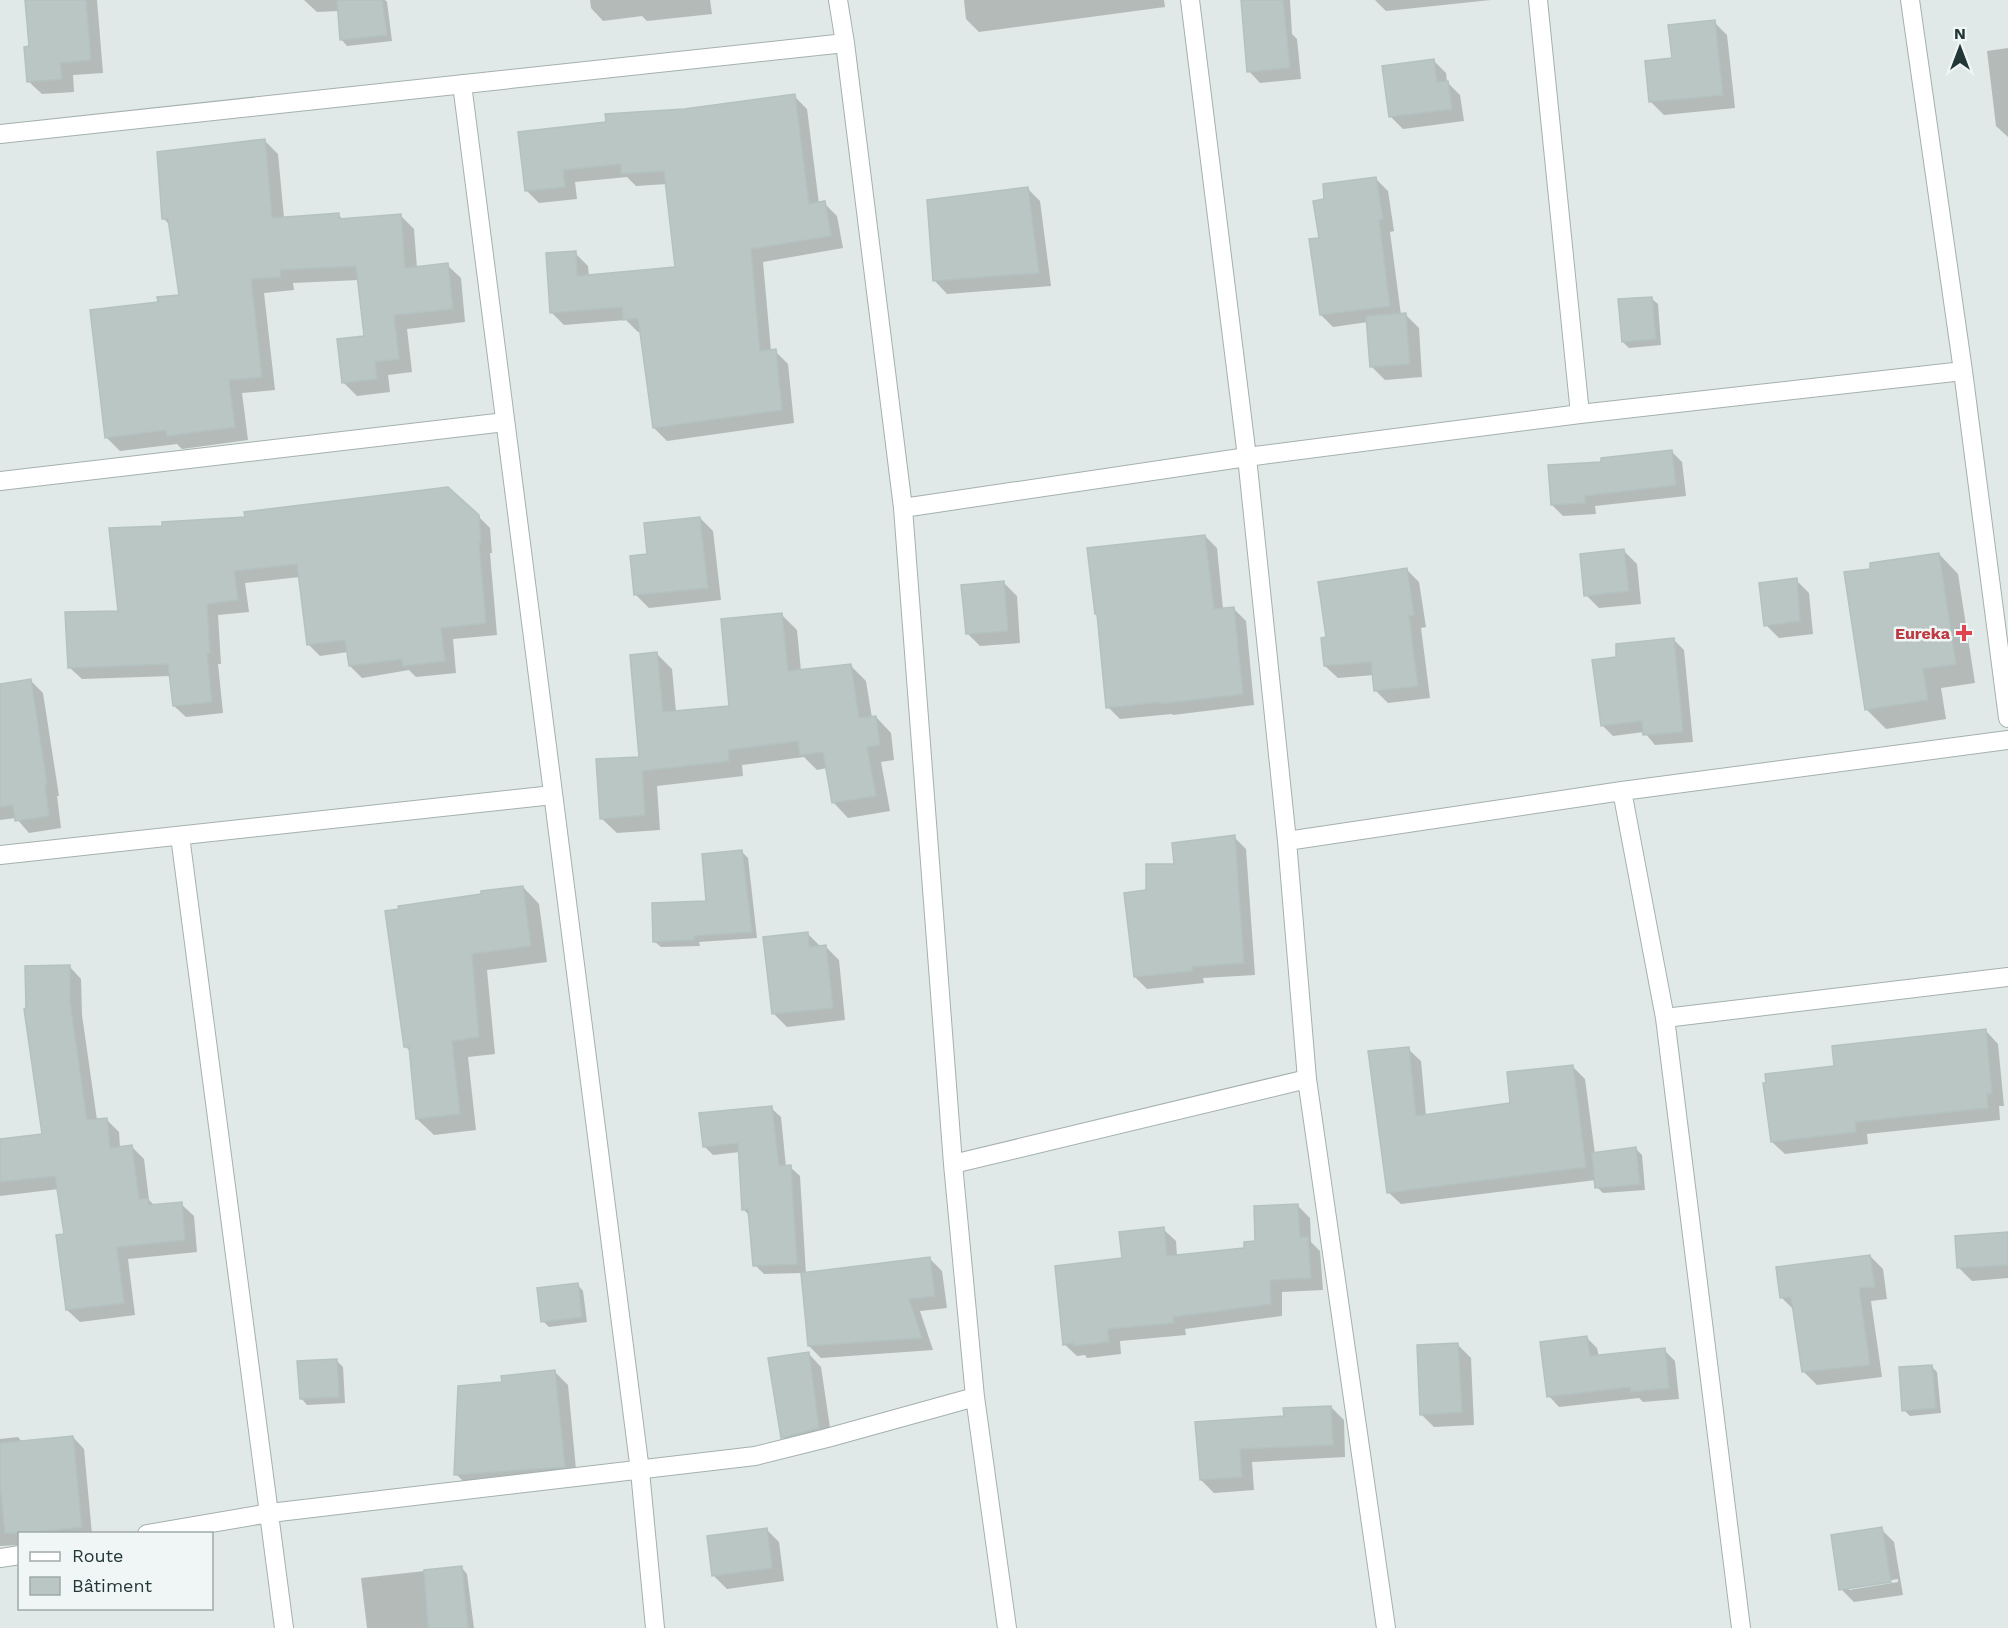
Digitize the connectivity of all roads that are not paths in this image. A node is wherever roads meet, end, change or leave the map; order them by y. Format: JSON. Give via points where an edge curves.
{"nodes":[{"id":1,"x":838,"y":0,"type":"edge"},
{"id":2,"x":1190,"y":0,"type":"edge"},
{"id":3,"x":1538,"y":0,"type":"edge"},
{"id":4,"x":1910,"y":0,"type":"edge"},
{"id":5,"x":845,"y":43,"type":"junction"},
{"id":6,"x":462,"y":84,"type":"junction"},
{"id":7,"x":0,"y":134,"type":"edge"},
{"id":8,"x":1963,"y":371,"type":"junction"},
{"id":9,"x":1580,"y":414,"type":"junction"},
{"id":10,"x":505,"y":422,"type":"junction"},
{"id":11,"x":1247,"y":457,"type":"junction"},
{"id":12,"x":0,"y":482,"type":"edge"},
{"id":13,"x":903,"y":508,"type":"junction"},
{"id":14,"x":2008,"y":718,"type":"edge"},
{"id":15,"x":2008,"y":741,"type":"edge"},
{"id":16,"x":1622,"y":791,"type":"junction"},
{"id":17,"x":553,"y":795,"type":"junction"},
{"id":18,"x":180,"y":836,"type":"junction"},
{"id":19,"x":1287,"y":841,"type":"junction"},
{"id":20,"x":0,"y":855,"type":"edge"},
{"id":21,"x":2008,"y":977,"type":"edge"},
{"id":22,"x":1665,"y":1018,"type":"junction"},
{"id":23,"x":1307,"y":1079,"type":"junction"},
{"id":24,"x":953,"y":1164,"type":"junction"},
{"id":25,"x":975,"y":1396,"type":"junction"},
{"id":26,"x":640,"y":1471,"type":"junction"},
{"id":27,"x":270,"y":1513,"type":"junction"},
{"id":28,"x":153,"y":1532,"type":"edge"},
{"id":29,"x":18,"y":1555,"type":"edge"},
{"id":30,"x":0,"y":1558,"type":"edge"},
{"id":31,"x":284,"y":1628,"type":"edge"},
{"id":32,"x":655,"y":1628,"type":"edge"},
{"id":33,"x":1007,"y":1628,"type":"edge"},
{"id":34,"x":1386,"y":1628,"type":"edge"},
{"id":35,"x":1741,"y":1628,"type":"edge"}],
"edges":[{"from":1,"to":5,"type":"street"},
{"from":2,"to":11,"type":"street"},
{"from":3,"to":9,"type":"street"},
{"from":4,"to":8,"type":"street"},
{"from":5,"to":6,"type":"street"},
{"from":5,"to":13,"type":"street"},
{"from":6,"to":7,"type":"street"},
{"from":6,"to":10,"type":"street"},
{"from":8,"to":9,"type":"street"},
{"from":8,"to":14,"type":"street"},
{"from":9,"to":11,"type":"street"},
{"from":10,"to":12,"type":"street"},
{"from":10,"to":17,"type":"street"},
{"from":11,"to":13,"type":"street"},
{"from":11,"to":19,"type":"street"},
{"from":13,"to":24,"type":"street"},
{"from":15,"to":16,"type":"street"},
{"from":16,"to":19,"type":"street"},
{"from":16,"to":22,"type":"street"},
{"from":17,"to":18,"type":"street"},
{"from":17,"to":26,"type":"street"},
{"from":18,"to":20,"type":"street"},
{"from":18,"to":27,"type":"street"},
{"from":19,"to":23,"type":"street"},
{"from":21,"to":22,"type":"street"},
{"from":22,"to":35,"type":"street"},
{"from":23,"to":24,"type":"street"},
{"from":23,"to":34,"type":"street"},
{"from":24,"to":25,"type":"street"},
{"from":25,"to":26,"type":"street","via":[[755,1456]]},
{"from":25,"to":33,"type":"street"},
{"from":26,"to":27,"type":"street"},
{"from":26,"to":32,"type":"street"},
{"from":27,"to":28,"type":"street"},
{"from":27,"to":31,"type":"street"},
{"from":29,"to":30,"type":"street"}]}
